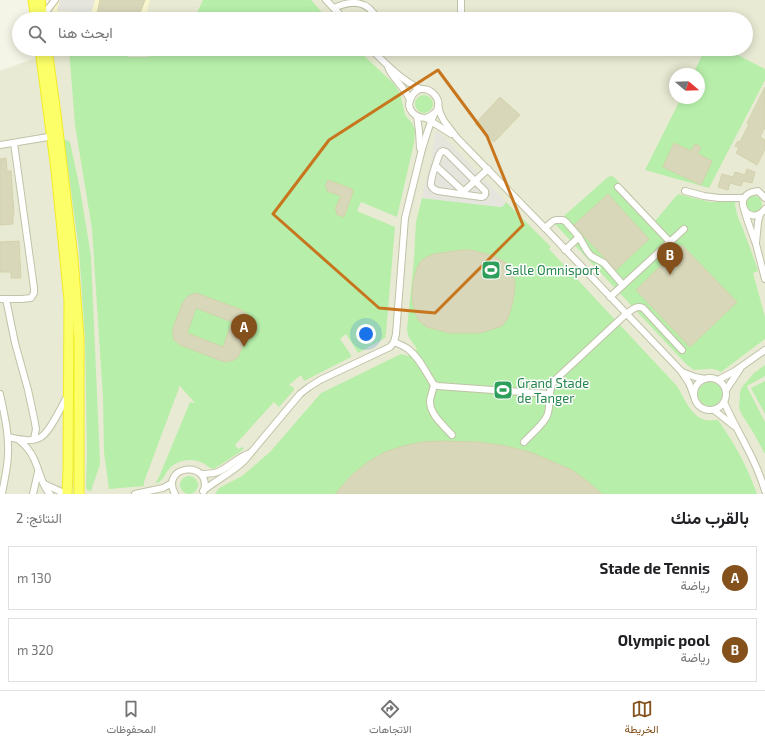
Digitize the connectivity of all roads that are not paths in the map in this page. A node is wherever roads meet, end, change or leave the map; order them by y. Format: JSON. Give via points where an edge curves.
{"nodes":[{"id":1,"x":34,"y":0,"type":"edge"},
{"id":2,"x":40,"y":0,"type":"edge"},
{"id":3,"x":55,"y":0,"type":"edge"},
{"id":4,"x":326,"y":0,"type":"edge"},
{"id":5,"x":461,"y":0,"type":"edge"},
{"id":6,"x":361,"y":2,"type":"edge"},
{"id":7,"x":334,"y":8,"type":"junction"},
{"id":8,"x":38,"y":12,"type":"edge"},
{"id":9,"x":40,"y":12,"type":"edge"},
{"id":10,"x":45,"y":12,"type":"edge"},
{"id":11,"x":338,"y":12,"type":"edge"},
{"id":12,"x":372,"y":12,"type":"edge"},
{"id":13,"x":461,"y":12,"type":"edge"},
{"id":14,"x":41,"y":56,"type":"edge"},
{"id":15,"x":48,"y":56,"type":"edge"},
{"id":16,"x":379,"y":56,"type":"edge"},
{"id":17,"x":388,"y":66,"type":"junction"},
{"id":18,"x":421,"y":89,"type":"junction"},
{"id":19,"x":410,"y":100,"type":"junction"},
{"id":20,"x":438,"y":105,"type":"junction"},
{"id":21,"x":417,"y":116,"type":"junction"},
{"id":22,"x":429,"y":119,"type":"junction"},
{"id":23,"x":55,"y":135,"type":"junction"},
{"id":24,"x":457,"y":138,"type":"junction"},
{"id":25,"x":14,"y":143,"type":"junction"},
{"id":26,"x":0,"y":145,"type":"edge"},
{"id":27,"x":419,"y":159,"type":"junction"},
{"id":28,"x":436,"y":166,"type":"junction"},
{"id":29,"x":488,"y":169,"type":"junction"},
{"id":30,"x":474,"y":181,"type":"junction"},
{"id":31,"x":618,"y":187,"type":"dead end"},
{"id":32,"x":684,"y":191,"type":"dead end"},
{"id":33,"x":758,"y":192,"type":"junction"},
{"id":34,"x":765,"y":192,"type":"edge"},
{"id":35,"x":462,"y":193,"type":"junction"},
{"id":36,"x":744,"y":198,"type":"junction"},
{"id":37,"x":765,"y":198,"type":"edge"},
{"id":38,"x":744,"y":209,"type":"junction"},
{"id":39,"x":765,"y":209,"type":"edge"},
{"id":40,"x":760,"y":214,"type":"junction"},
{"id":41,"x":545,"y":228,"type":"junction"},
{"id":42,"x":684,"y":228,"type":"dead end"},
{"id":43,"x":579,"y":237,"type":"junction"},
{"id":44,"x":670,"y":242,"type":"junction"},
{"id":45,"x":756,"y":244,"type":"junction"},
{"id":46,"x":565,"y":250,"type":"junction"},
{"id":47,"x":765,"y":279,"type":"edge"},
{"id":48,"x":623,"y":285,"type":"junction"},
{"id":49,"x":610,"y":297,"type":"junction"},
{"id":50,"x":3,"y":299,"type":"edge"},
{"id":51,"x":626,"y":314,"type":"junction"},
{"id":52,"x":394,"y":342,"type":"junction"},
{"id":53,"x":682,"y":350,"type":"dead end"},
{"id":54,"x":765,"y":350,"type":"edge"},
{"id":55,"x":743,"y":365,"type":"junction"},
{"id":56,"x":681,"y":371,"type":"junction"},
{"id":57,"x":705,"y":379,"type":"junction"},
{"id":58,"x":718,"y":380,"type":"junction"},
{"id":59,"x":434,"y":385,"type":"junction"},
{"id":60,"x":726,"y":390,"type":"junction"},
{"id":61,"x":0,"y":394,"type":"edge"},
{"id":62,"x":69,"y":394,"type":"junction"},
{"id":63,"x":549,"y":394,"type":"junction"},
{"id":64,"x":694,"y":396,"type":"junction"},
{"id":65,"x":724,"y":402,"type":"junction"},
{"id":66,"x":714,"y":410,"type":"junction"},
{"id":67,"x":736,"y":428,"type":"junction"},
{"id":68,"x":452,"y":435,"type":"dead end"},
{"id":69,"x":8,"y":437,"type":"junction"},
{"id":70,"x":34,"y":439,"type":"junction"},
{"id":71,"x":19,"y":440,"type":"junction"},
{"id":72,"x":524,"y":442,"type":"dead end"},
{"id":73,"x":250,"y":453,"type":"junction"},
{"id":74,"x":39,"y":471,"type":"junction"},
{"id":75,"x":201,"y":474,"type":"junction"},
{"id":76,"x":172,"y":483,"type":"junction"},
{"id":77,"x":44,"y":484,"type":"junction"},
{"id":78,"x":765,"y":491,"type":"edge"},
{"id":79,"x":79,"y":493,"type":"edge"},
{"id":80,"x":203,"y":493,"type":"edge"},
{"id":81,"x":2,"y":494,"type":"edge"},
{"id":82,"x":33,"y":494,"type":"edge"},
{"id":83,"x":50,"y":494,"type":"edge"},
{"id":84,"x":66,"y":494,"type":"edge"},
{"id":85,"x":135,"y":494,"type":"edge"},
{"id":86,"x":175,"y":494,"type":"edge"}],
"edges":[{"from":1,"to":8,"type":"highway"},
{"from":2,"to":9,"type":"highway"},
{"from":3,"to":10,"type":"street"},
{"from":4,"to":7,"type":"street"},
{"from":5,"to":13,"type":"street"},
{"from":6,"to":7,"type":"street"},
{"from":6,"to":12,"type":"street"},
{"from":7,"to":11,"type":"street"},
{"from":14,"to":23,"type":"highway"},
{"from":15,"to":23,"type":"highway"},
{"from":16,"to":17,"type":"street"},
{"from":17,"to":18,"type":"street"},
{"from":17,"to":19,"type":"street"},
{"from":18,"to":19,"type":"street","via":[[415,92]]},
{"from":18,"to":20,"type":"street","via":[[433,92]]},
{"from":19,"to":21,"type":"street","via":[[410,109]]},
{"from":20,"to":22,"type":"street"},
{"from":20,"to":24,"type":"street","via":[[444,121]]},
{"from":21,"to":22,"type":"street"},
{"from":21,"to":27,"type":"street"},
{"from":22,"to":24,"type":"street"},
{"from":22,"to":27,"type":"street"},
{"from":23,"to":25,"type":"street"},
{"from":23,"to":62,"type":"highway","via":[[68,300]]},
{"from":23,"to":79,"type":"highway","via":[[73,258],[79,338]]},
{"from":24,"to":29,"type":"street"},
{"from":25,"to":26,"type":"street"},
{"from":25,"to":50,"type":"street","via":[[34,293],[31,298]]},
{"from":27,"to":52,"type":"street","via":[[405,223]]},
{"from":28,"to":30,"type":"street","via":[[440,154],[445,152]]},
{"from":28,"to":35,"type":"street"},
{"from":28,"to":35,"type":"street","via":[[431,183],[434,190]]},
{"from":29,"to":30,"type":"street"},
{"from":29,"to":41,"type":"street"},
{"from":30,"to":35,"type":"street"},
{"from":30,"to":35,"type":"street","via":[[486,193],[482,198]]},
{"from":31,"to":44,"type":"street"},
{"from":32,"to":36,"type":"street","via":[[720,198]]},
{"from":33,"to":34,"type":"street"},
{"from":33,"to":36,"type":"street","via":[[750,193]]},
{"from":33,"to":37,"type":"street"},
{"from":36,"to":38,"type":"street"},
{"from":38,"to":40,"type":"street","via":[[750,215]]},
{"from":38,"to":45,"type":"street"},
{"from":39,"to":40,"type":"street"},
{"from":40,"to":45,"type":"street"},
{"from":41,"to":43,"type":"street","via":[[553,221],[563,220]]},
{"from":41,"to":46,"type":"street"},
{"from":42,"to":44,"type":"street"},
{"from":43,"to":46,"type":"street"},
{"from":43,"to":48,"type":"street","via":[[591,256],[604,263]]},
{"from":44,"to":48,"type":"street"},
{"from":45,"to":47,"type":"street"},
{"from":46,"to":49,"type":"street"},
{"from":48,"to":49,"type":"street"},
{"from":49,"to":51,"type":"street"},
{"from":50,"to":70,"type":"street","via":[[28,390],[36,429]]},
{"from":51,"to":53,"type":"street","via":[[636,307],[643,308]]},
{"from":51,"to":56,"type":"street"},
{"from":51,"to":63,"type":"street","via":[[555,380]]},
{"from":52,"to":59,"type":"street","via":[[410,350]]},
{"from":52,"to":73,"type":"street","via":[[390,347],[320,380],[305,390]]},
{"from":54,"to":55,"type":"street"},
{"from":55,"to":58,"type":"street"},
{"from":55,"to":60,"type":"street"},
{"from":56,"to":57,"type":"street"},
{"from":56,"to":64,"type":"street","via":[[689,382]]},
{"from":57,"to":58,"type":"street"},
{"from":57,"to":64,"type":"street","via":[[696,387]]},
{"from":58,"to":60,"type":"street"},
{"from":59,"to":63,"type":"street"},
{"from":59,"to":68,"type":"street","via":[[430,399],[432,410]]},
{"from":60,"to":65,"type":"street"},
{"from":61,"to":69,"type":"street"},
{"from":62,"to":70,"type":"street","via":[[46,433]]},
{"from":62,"to":84,"type":"highway"},
{"from":63,"to":72,"type":"street","via":[[546,417]]},
{"from":64,"to":66,"type":"street","via":[[702,408]]},
{"from":65,"to":66,"type":"street"},
{"from":65,"to":67,"type":"street"},
{"from":66,"to":67,"type":"street"},
{"from":67,"to":78,"type":"street","via":[[753,459]]},
{"from":69,"to":71,"type":"street"},
{"from":69,"to":81,"type":"street","via":[[7,466]]},
{"from":70,"to":71,"type":"street"},
{"from":71,"to":74,"type":"street","via":[[31,454]]},
{"from":73,"to":75,"type":"street","via":[[221,470]]},
{"from":73,"to":80,"type":"street","via":[[240,465]]},
{"from":74,"to":77,"type":"street"},
{"from":74,"to":82,"type":"street"},
{"from":75,"to":76,"type":"street","via":[[194,470],[182,470]]},
{"from":75,"to":80,"type":"street","via":[[205,484]]},
{"from":76,"to":85,"type":"street","via":[[163,488]]},
{"from":76,"to":86,"type":"street"},
{"from":77,"to":83,"type":"street"},
{"from":77,"to":84,"type":"street"},
{"from":79,"to":84,"type":"highway","via":[[69,491]]}]}
